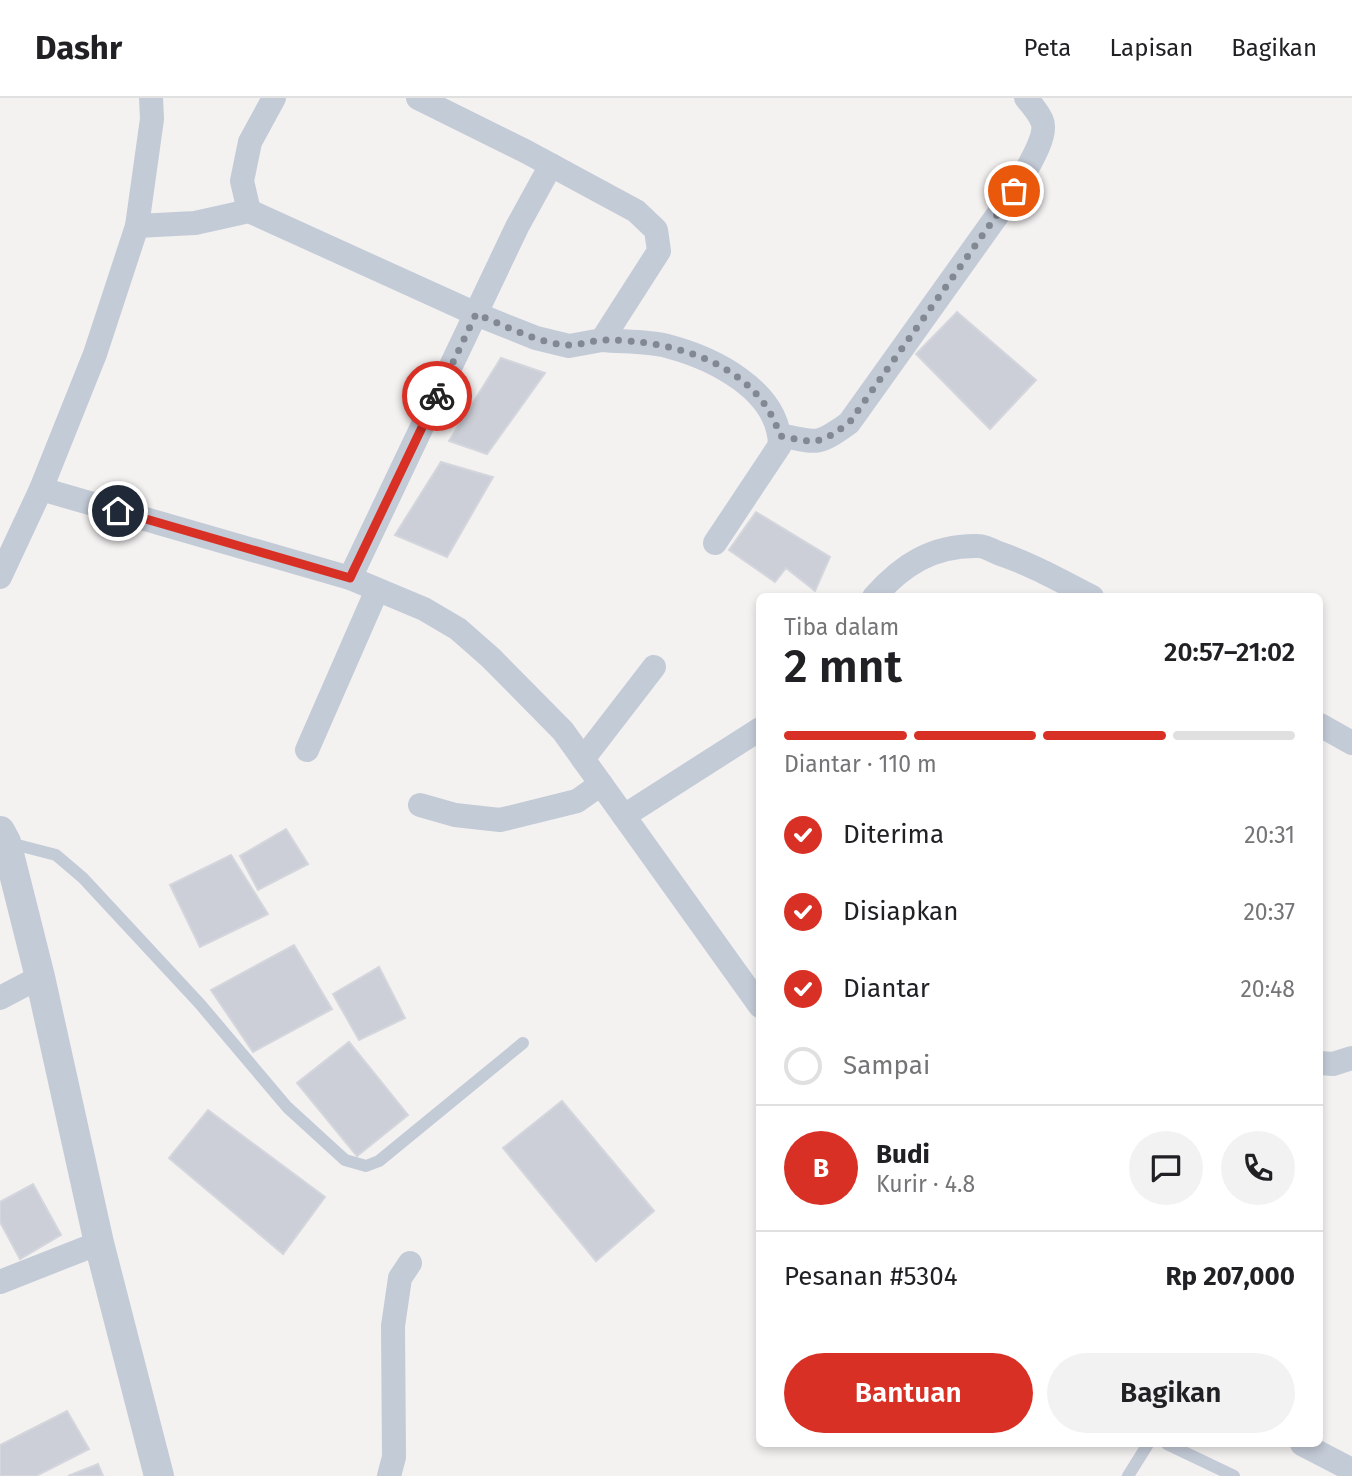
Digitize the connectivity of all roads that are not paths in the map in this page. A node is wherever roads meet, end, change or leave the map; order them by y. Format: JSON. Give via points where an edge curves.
{"nodes":[{"id":1,"x":151,"y":98,"type":"edge"},
{"id":2,"x":274,"y":98,"type":"edge"},
{"id":3,"x":418,"y":98,"type":"edge"},
{"id":4,"x":1026,"y":98,"type":"edge"},
{"id":5,"x":551,"y":165,"type":"junction"},
{"id":6,"x":249,"y":211,"type":"junction"},
{"id":7,"x":136,"y":226,"type":"junction"},
{"id":8,"x":476,"y":314,"type":"junction"},
{"id":9,"x":602,"y":340,"type":"junction"},
{"id":10,"x":780,"y":436,"type":"junction"},
{"id":11,"x":41,"y":489,"type":"junction"},
{"id":12,"x":7,"y":541,"type":"edge"},
{"id":13,"x":715,"y":543,"type":"dead end"},
{"id":14,"x":0,"y":577,"type":"edge"},
{"id":15,"x":350,"y":578,"type":"junction"},
{"id":16,"x":377,"y":590,"type":"junction"},
{"id":17,"x":877,"y":593,"type":"edge"},
{"id":18,"x":1084,"y":593,"type":"edge"},
{"id":19,"x":654,"y":667,"type":"dead end"},
{"id":20,"x":1323,"y":726,"type":"edge"},
{"id":21,"x":756,"y":732,"type":"edge"},
{"id":22,"x":1352,"y":743,"type":"edge"},
{"id":23,"x":307,"y":750,"type":"dead end"},
{"id":24,"x":583,"y":759,"type":"junction"},
{"id":25,"x":601,"y":784,"type":"junction"},
{"id":26,"x":420,"y":805,"type":"dead end"},
{"id":27,"x":624,"y":816,"type":"junction"},
{"id":28,"x":3,"y":836,"type":"edge"},
{"id":29,"x":40,"y":977,"type":"junction"},
{"id":30,"x":0,"y":998,"type":"edge"},
{"id":31,"x":756,"y":1000,"type":"edge"},
{"id":32,"x":523,"y":1042,"type":"dead end"},
{"id":33,"x":1352,"y":1058,"type":"edge"},
{"id":34,"x":1323,"y":1063,"type":"edge"},
{"id":35,"x":99,"y":1242,"type":"junction"},
{"id":36,"x":410,"y":1263,"type":"dead end"},
{"id":37,"x":0,"y":1282,"type":"edge"},
{"id":38,"x":1146,"y":1447,"type":"edge"},
{"id":39,"x":1173,"y":1447,"type":"edge"},
{"id":40,"x":1308,"y":1447,"type":"edge"},
{"id":41,"x":1352,"y":1470,"type":"edge"},
{"id":42,"x":159,"y":1476,"type":"edge"},
{"id":43,"x":389,"y":1476,"type":"edge"},
{"id":44,"x":1128,"y":1476,"type":"edge"},
{"id":45,"x":1234,"y":1476,"type":"edge"}],
"edges":[{"from":1,"to":7,"type":"street"},
{"from":2,"to":6,"type":"street","via":[[250,142],[242,181]]},
{"from":3,"to":5,"type":"street"},
{"from":4,"to":10,"type":"street","via":[[1043,122],[1044,133],[1031,160],[1014,191],[849,423],[815,443]]},
{"from":5,"to":8,"type":"street"},
{"from":5,"to":9,"type":"street","via":[[636,211],[656,230],[659,251]]},
{"from":6,"to":7,"type":"street","via":[[195,223]]},
{"from":6,"to":8,"type":"street"},
{"from":7,"to":11,"type":"street","via":[[95,354]]},
{"from":8,"to":9,"type":"street","via":[[569,346]]},
{"from":8,"to":15,"type":"street"},
{"from":9,"to":10,"type":"street","via":[[664,345],[737,375],[764,402]]},
{"from":10,"to":13,"type":"street","via":[[780,445]]},
{"from":11,"to":12,"type":"street"},
{"from":11,"to":15,"type":"street"},
{"from":12,"to":14,"type":"street"},
{"from":15,"to":16,"type":"street"},
{"from":16,"to":23,"type":"street"},
{"from":16,"to":24,"type":"street","via":[[458,629],[554,722]]},
{"from":17,"to":18,"type":"street","via":[[915,559],[980,546],[1027,563]]},
{"from":19,"to":24,"type":"street"},
{"from":20,"to":22,"type":"street"},
{"from":21,"to":27,"type":"street"},
{"from":24,"to":25,"type":"street"},
{"from":25,"to":26,"type":"street","via":[[577,801],[500,820]]},
{"from":25,"to":27,"type":"street"},
{"from":27,"to":31,"type":"street"},
{"from":28,"to":29,"type":"street"},
{"from":28,"to":32,"type":"lane","via":[[56,855],[83,878],[200,1004],[287,1107],[345,1160],[366,1166],[379,1160]]},
{"from":29,"to":30,"type":"street"},
{"from":29,"to":35,"type":"street"},
{"from":33,"to":34,"type":"street"},
{"from":35,"to":37,"type":"street"},
{"from":35,"to":42,"type":"street"},
{"from":36,"to":43,"type":"street","via":[[400,1278],[393,1326],[394,1457]]},
{"from":38,"to":44,"type":"lane"},
{"from":39,"to":45,"type":"lane"},
{"from":40,"to":41,"type":"street"}]}
